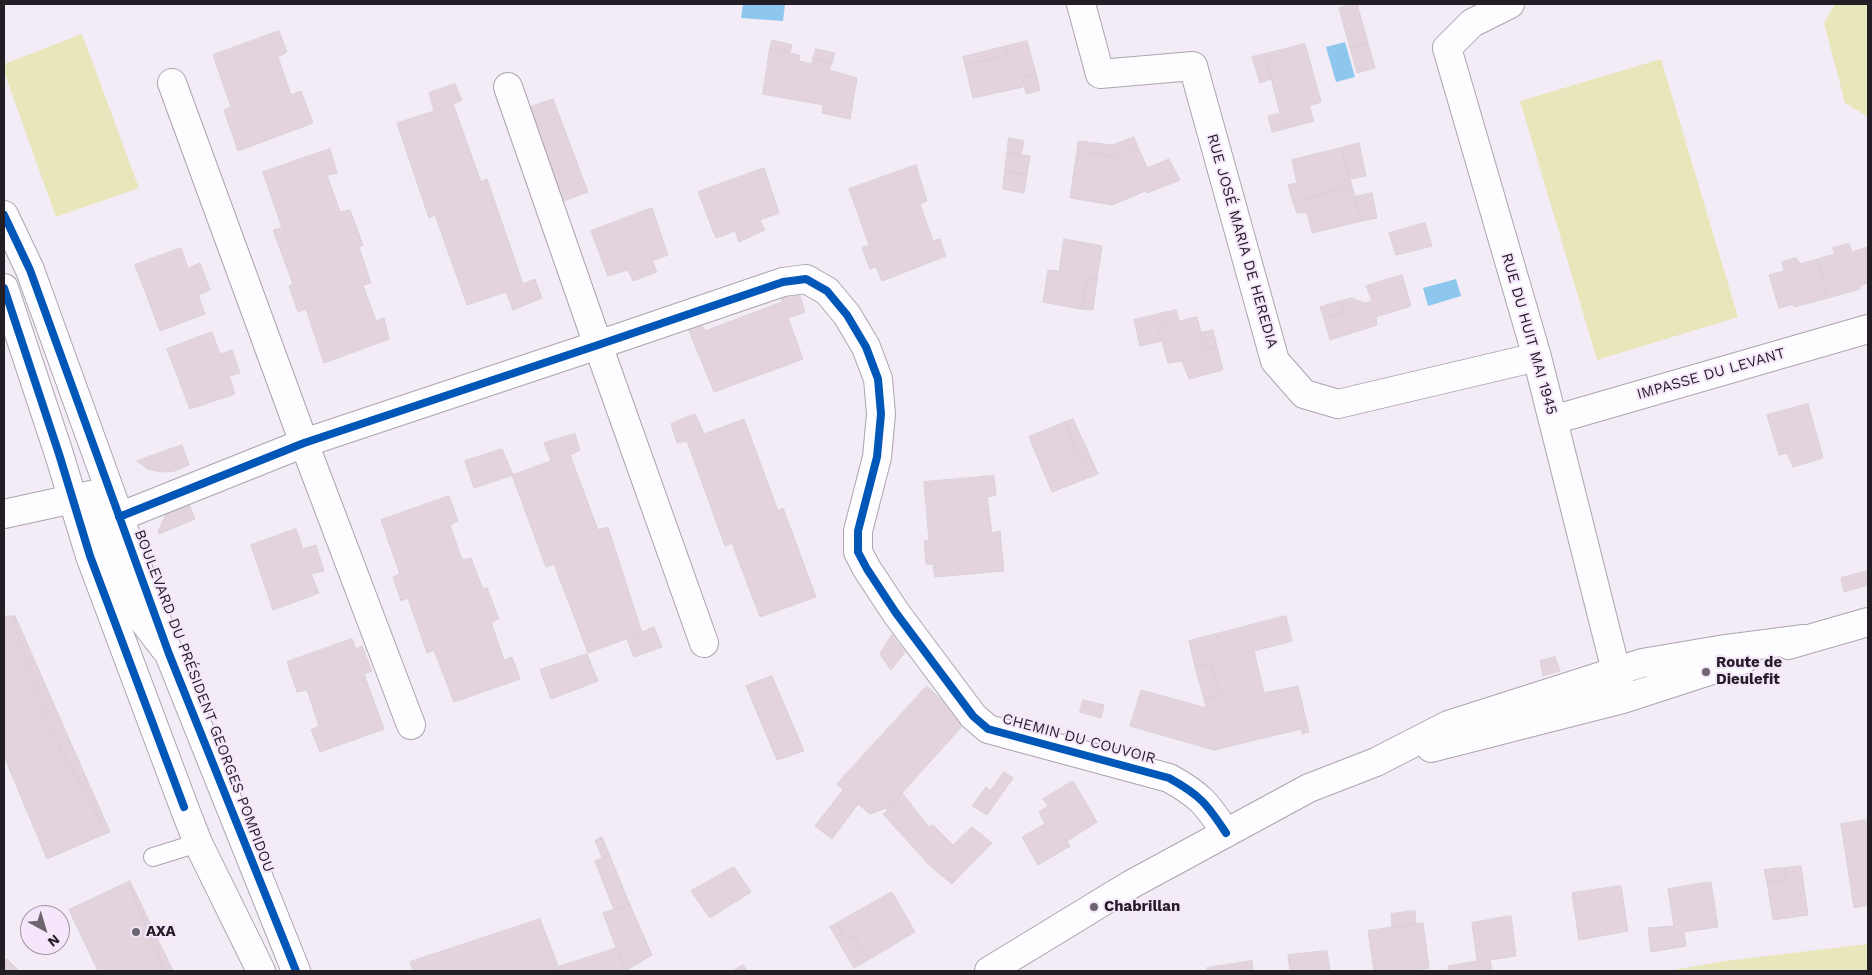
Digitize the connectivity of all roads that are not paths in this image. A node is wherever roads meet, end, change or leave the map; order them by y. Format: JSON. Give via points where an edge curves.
{"nodes":[{"id":1,"x":1081,"y":4,"type":"edge"},
{"id":2,"x":1510,"y":4,"type":"edge"},
{"id":3,"x":172,"y":83,"type":"dead end"},
{"id":4,"x":508,"y":87,"type":"dead end"},
{"id":5,"x":4,"y":215,"type":"edge"},
{"id":6,"x":4,"y":288,"type":"edge"},
{"id":7,"x":1868,"y":329,"type":"edge"},
{"id":8,"x":598,"y":345,"type":"junction"},
{"id":9,"x":1537,"y":357,"type":"junction"},
{"id":10,"x":1553,"y":420,"type":"junction"},
{"id":11,"x":304,"y":443,"type":"junction"},
{"id":12,"x":72,"y":500,"type":"junction"},
{"id":13,"x":4,"y":514,"type":"edge"},
{"id":14,"x":119,"y":517,"type":"junction"},
{"id":15,"x":1868,"y":622,"type":"edge"},
{"id":16,"x":1804,"y":640,"type":"junction"},
{"id":17,"x":704,"y":643,"type":"dead end"},
{"id":18,"x":169,"y":654,"type":"junction"},
{"id":19,"x":1616,"y":670,"type":"junction"},
{"id":20,"x":1623,"y":699,"type":"junction"},
{"id":21,"x":411,"y":725,"type":"dead end"},
{"id":22,"x":1376,"y":762,"type":"junction"},
{"id":23,"x":1226,"y":833,"type":"junction"},
{"id":24,"x":198,"y":843,"type":"junction"},
{"id":25,"x":154,"y":857,"type":"dead end"},
{"id":26,"x":260,"y":971,"type":"edge"},
{"id":27,"x":296,"y":971,"type":"edge"},
{"id":28,"x":989,"y":971,"type":"edge"},
{"id":29,"x":1024,"y":971,"type":"edge"}],
"edges":[{"from":1,"to":9,"type":"street","name":"RUE JOSÉ MARIA DE HEREDIA","via":[[1100,74],[1193,66],[1275,361],[1304,394],[1338,404]]},
{"from":2,"to":9,"type":"street","name":"RUE DU HUIT MAI 1945","via":[[1472,23],[1447,48]]},
{"from":3,"to":11,"type":"street"},
{"from":4,"to":8,"type":"street"},
{"from":5,"to":14,"type":"street","name":"BOULEVARD DU PRÉSIDENT GEORGES POMPIDOU","via":[[30,270]]},
{"from":6,"to":12,"type":"street"},
{"from":7,"to":10,"type":"street","name":"IMPASSE DU LEVANT"},
{"from":8,"to":11,"type":"street","name":"CHEMIN DU COUVOIR"},
{"from":8,"to":17,"type":"street"},
{"from":8,"to":23,"type":"street","name":"CHEMIN DU COUVOIR","via":[[783,282],[806,279],[827,291],[848,315],[866,347],[878,379],[877,457],[858,531],[858,552],[896,613],[973,716],[988,729],[1169,778],[1192,791],[1208,806]]},
{"from":9,"to":10,"type":"street","name":"RUE DU HUIT MAI 1945"},
{"from":10,"to":19,"type":"street","name":"RUE DU HUIT MAI 1945"},
{"from":11,"to":14,"type":"street","name":"CHEMIN DU COUVOIR"},
{"from":11,"to":21,"type":"street"},
{"from":12,"to":13,"type":"street"},
{"from":12,"to":18,"type":"street","via":[[91,496],[100,510],[139,615]]},
{"from":12,"to":24,"type":"street"},
{"from":14,"to":18,"type":"street","name":"BOULEVARD DU PRÉSIDENT GEORGES POMPIDOU"},
{"from":15,"to":16,"type":"street"},
{"from":16,"to":19,"type":"street","via":[[1719,650]]},
{"from":16,"to":20,"type":"street"},
{"from":18,"to":27,"type":"street","name":"BOULEVARD DU PRÉSIDENT GEORGES POMPIDOU"},
{"from":19,"to":20,"type":"street","name":"RUE DU HUIT MAI 1945"},
{"from":19,"to":22,"type":"street","via":[[1448,725]]},
{"from":20,"to":22,"type":"street"},
{"from":22,"to":23,"type":"street","via":[[1309,788]]},
{"from":23,"to":28,"type":"street","via":[[1130,885]]},
{"from":23,"to":29,"type":"street"},
{"from":24,"to":25,"type":"lane"},
{"from":24,"to":26,"type":"street"}]}
